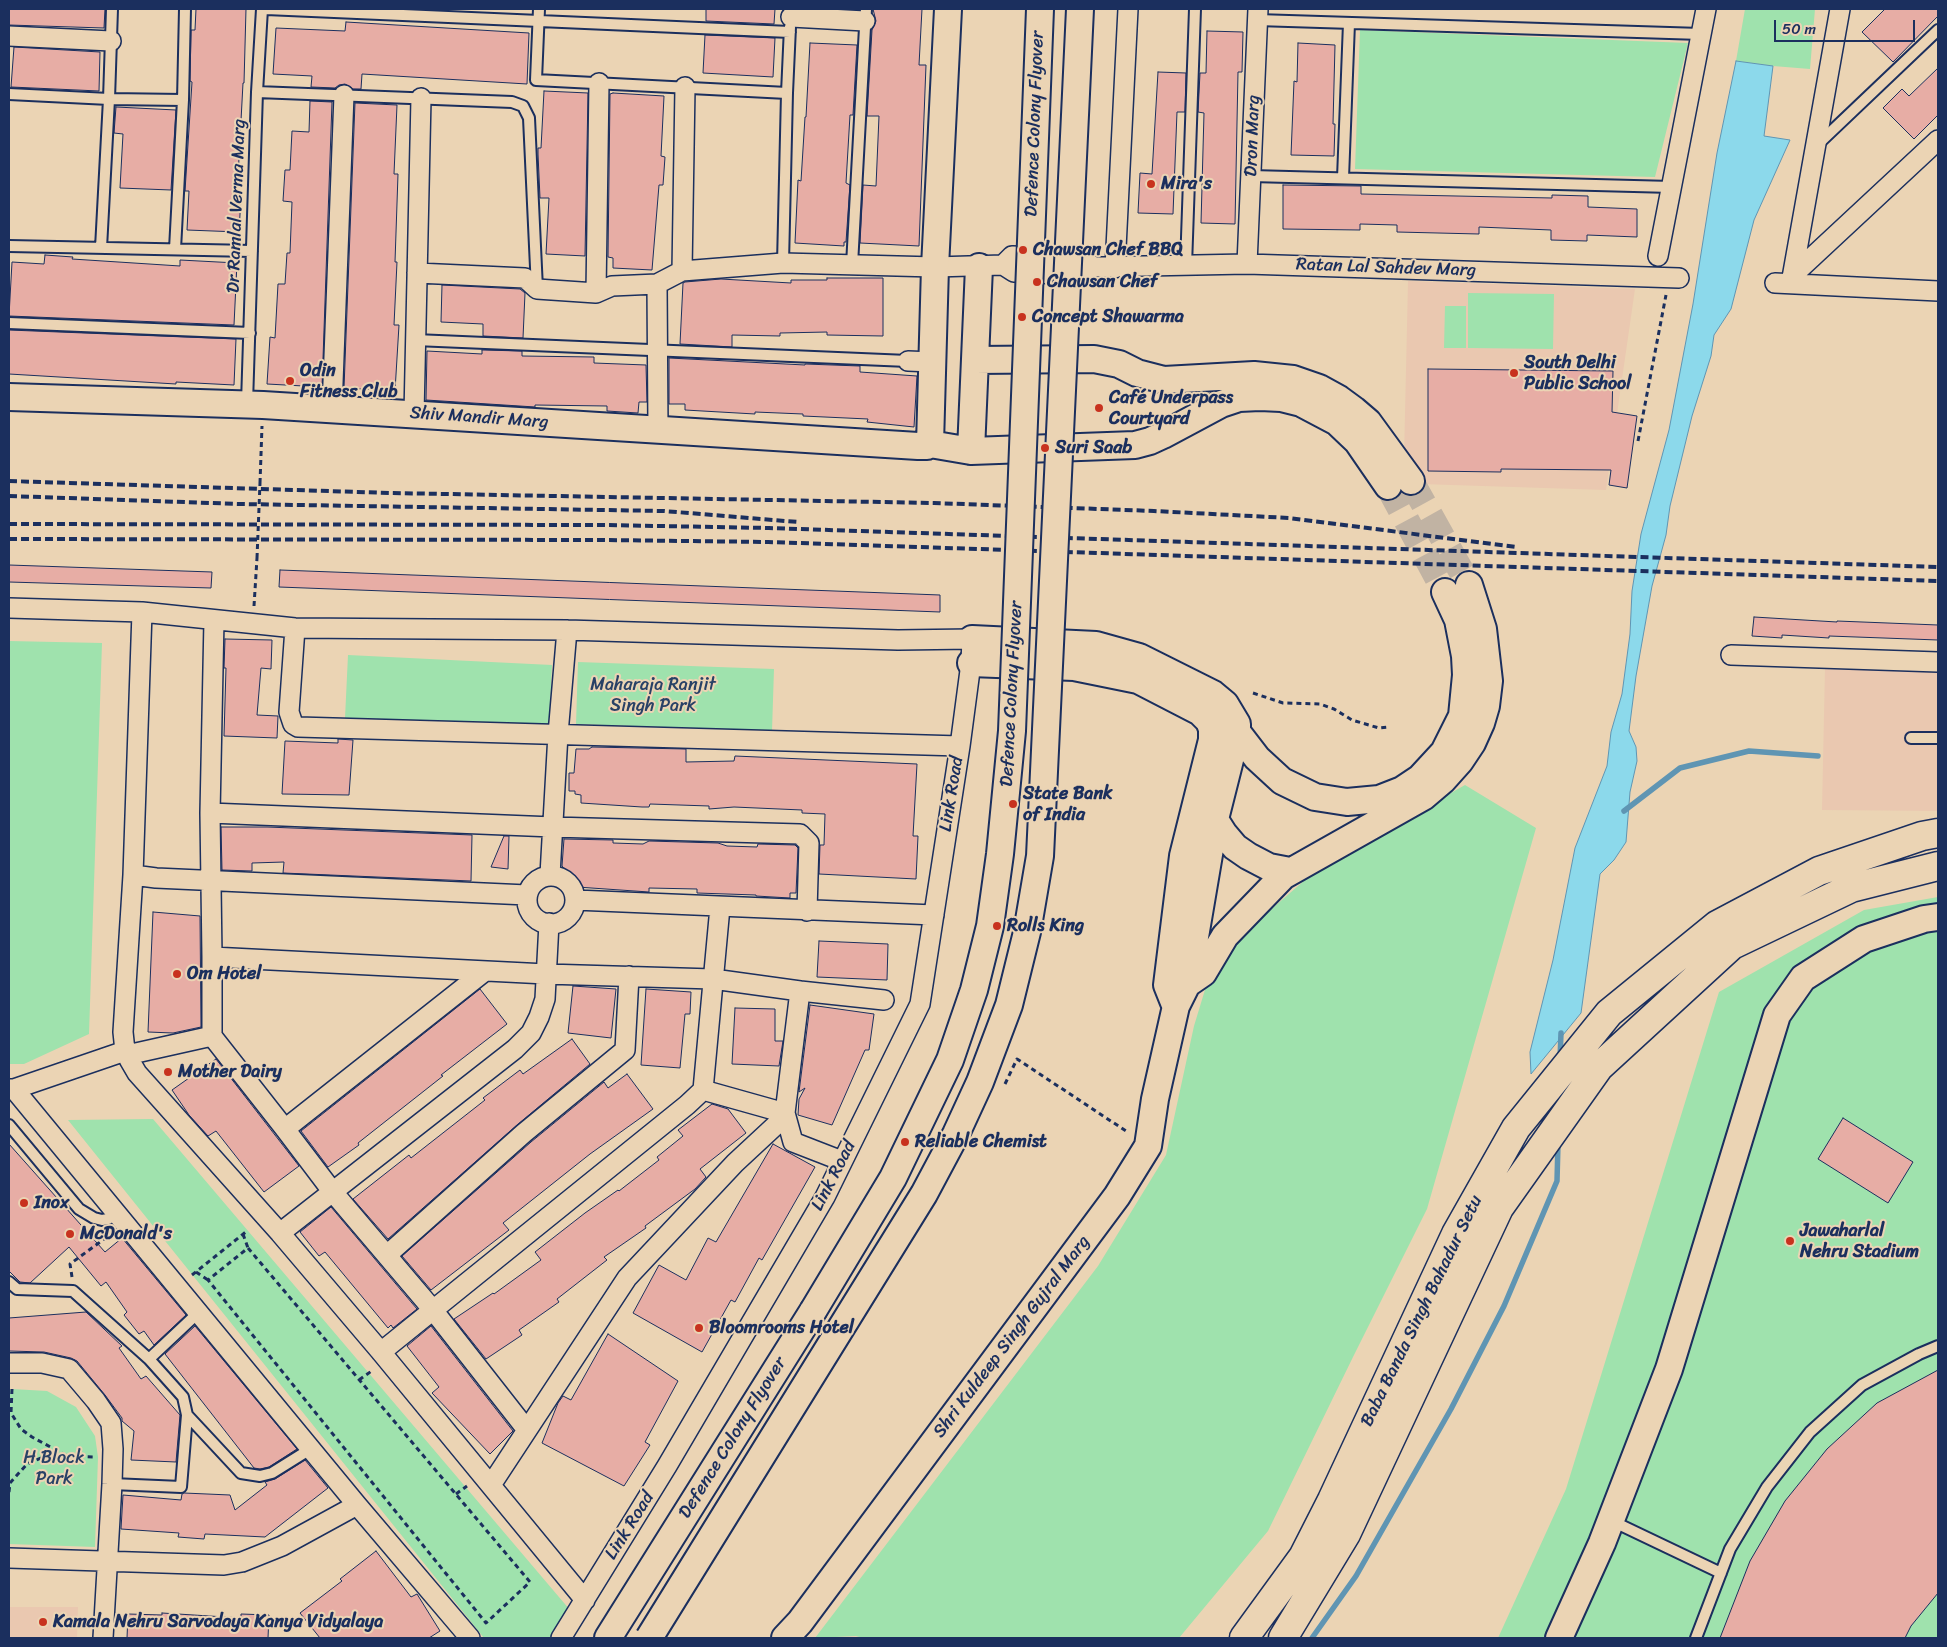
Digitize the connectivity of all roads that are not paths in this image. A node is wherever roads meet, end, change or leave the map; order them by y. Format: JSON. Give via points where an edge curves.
{"nodes":[{"id":1,"x":112,"y":9,"type":"edge"},
{"id":2,"x":185,"y":9,"type":"edge"},
{"id":3,"x":262,"y":9,"type":"edge"},
{"id":4,"x":266,"y":9,"type":"edge"},
{"id":5,"x":539,"y":9,"type":"edge"},
{"id":6,"x":948,"y":9,"type":"edge"},
{"id":7,"x":1040,"y":9,"type":"edge"},
{"id":8,"x":1080,"y":9,"type":"edge"},
{"id":9,"x":1128,"y":9,"type":"edge"},
{"id":10,"x":1195,"y":9,"type":"edge"},
{"id":11,"x":1706,"y":9,"type":"edge"},
{"id":12,"x":1840,"y":9,"type":"edge"},
{"id":13,"x":1258,"y":14,"type":"edge"},
{"id":14,"x":866,"y":15,"type":"edge"},
{"id":15,"x":791,"y":19,"type":"edge"},
{"id":16,"x":538,"y":22,"type":"junction"},
{"id":17,"x":1349,"y":23,"type":"junction"},
{"id":18,"x":1938,"y":30,"type":"edge"},
{"id":19,"x":1701,"y":34,"type":"junction"},
{"id":20,"x":9,"y":36,"type":"edge"},
{"id":21,"x":111,"y":41,"type":"junction"},
{"id":22,"x":599,"y":83,"type":"junction"},
{"id":23,"x":685,"y":87,"type":"junction"},
{"id":24,"x":257,"y":92,"type":"junction"},
{"id":25,"x":787,"y":93,"type":"junction"},
{"id":26,"x":9,"y":94,"type":"edge"},
{"id":27,"x":344,"y":95,"type":"junction"},
{"id":28,"x":421,"y":98,"type":"junction"},
{"id":29,"x":109,"y":99,"type":"junction"},
{"id":30,"x":183,"y":100,"type":"junction"},
{"id":31,"x":1938,"y":140,"type":"edge"},
{"id":32,"x":1816,"y":146,"type":"junction"},
{"id":33,"x":1251,"y":176,"type":"junction"},
{"id":34,"x":1343,"y":178,"type":"junction"},
{"id":35,"x":1672,"y":187,"type":"junction"},
{"id":36,"x":9,"y":246,"type":"edge"},
{"id":37,"x":101,"y":248,"type":"junction"},
{"id":38,"x":175,"y":249,"type":"junction"},
{"id":39,"x":252,"y":250,"type":"junction"},
{"id":40,"x":1658,"y":256,"type":"dead end"},
{"id":41,"x":783,"y":263,"type":"junction"},
{"id":42,"x":1247,"y":264,"type":"junction"},
{"id":43,"x":852,"y":265,"type":"junction"},
{"id":44,"x":991,"y":266,"type":"junction"},
{"id":45,"x":1186,"y":266,"type":"junction"},
{"id":46,"x":936,"y":267,"type":"junction"},
{"id":47,"x":1115,"y":268,"type":"junction"},
{"id":48,"x":682,"y":271,"type":"junction"},
{"id":49,"x":417,"y":273,"type":"junction"},
{"id":50,"x":1674,"y":278,"type":"road end"},
{"id":51,"x":1788,"y":280,"type":"junction"},
{"id":52,"x":657,"y":284,"type":"junction"},
{"id":53,"x":538,"y":289,"type":"junction"},
{"id":54,"x":1938,"y":291,"type":"edge"},
{"id":55,"x":596,"y":293,"type":"junction"},
{"id":56,"x":9,"y":323,"type":"edge"},
{"id":57,"x":250,"y":332,"type":"junction"},
{"id":58,"x":415,"y":340,"type":"junction"},
{"id":59,"x":659,"y":350,"type":"junction"},
{"id":60,"x":976,"y":352,"type":"junction"},
{"id":61,"x":925,"y":356,"type":"junction"},
{"id":62,"x":9,"y":397,"type":"edge"},
{"id":63,"x":247,"y":404,"type":"junction"},
{"id":64,"x":332,"y":409,"type":"junction"},
{"id":65,"x":414,"y":414,"type":"junction"},
{"id":66,"x":658,"y":429,"type":"junction"},
{"id":67,"x":924,"y":445,"type":"junction"},
{"id":68,"x":971,"y":451,"type":"junction"},
{"id":69,"x":9,"y":608,"type":"edge"},
{"id":70,"x":142,"y":612,"type":"junction"},
{"id":71,"x":214,"y":620,"type":"junction"},
{"id":72,"x":295,"y":628,"type":"junction"},
{"id":73,"x":567,"y":630,"type":"junction"},
{"id":74,"x":972,"y":651,"type":"junction"},
{"id":75,"x":1731,"y":655,"type":"dead end"},
{"id":76,"x":1938,"y":662,"type":"edge"},
{"id":77,"x":1238,"y":732,"type":"junction"},
{"id":78,"x":558,"y":734,"type":"junction"},
{"id":79,"x":1912,"y":738,"type":"dead end"},
{"id":80,"x":1938,"y":738,"type":"edge"},
{"id":81,"x":960,"y":746,"type":"junction"},
{"id":82,"x":1198,"y":794,"type":"junction"},
{"id":83,"x":210,"y":813,"type":"junction"},
{"id":84,"x":1215,"y":819,"type":"junction"},
{"id":85,"x":553,"y":826,"type":"junction"},
{"id":86,"x":1938,"y":833,"type":"edge"},
{"id":87,"x":1938,"y":866,"type":"edge"},
{"id":88,"x":1290,"y":871,"type":"junction"},
{"id":89,"x":133,"y":875,"type":"junction"},
{"id":90,"x":550,"y":875,"type":"junction"},
{"id":91,"x":211,"y":881,"type":"junction"},
{"id":92,"x":527,"y":895,"type":"junction"},
{"id":93,"x":575,"y":900,"type":"junction"},
{"id":94,"x":720,"y":907,"type":"junction"},
{"id":95,"x":807,"y":911,"type":"junction"},
{"id":96,"x":934,"y":915,"type":"junction"},
{"id":97,"x":1938,"y":917,"type":"edge"},
{"id":98,"x":549,"y":923,"type":"junction"},
{"id":99,"x":212,"y":958,"type":"junction"},
{"id":100,"x":485,"y":971,"type":"junction"},
{"id":101,"x":546,"y":974,"type":"junction"},
{"id":102,"x":629,"y":976,"type":"junction"},
{"id":103,"x":713,"y":979,"type":"junction"},
{"id":104,"x":800,"y":991,"type":"junction"},
{"id":105,"x":1176,"y":992,"type":"junction"},
{"id":106,"x":884,"y":1000,"type":"dead end"},
{"id":107,"x":212,"y":1036,"type":"junction"},
{"id":108,"x":126,"y":1053,"type":"junction"},
{"id":109,"x":12,"y":1089,"type":"edge"},
{"id":110,"x":704,"y":1090,"type":"junction"},
{"id":111,"x":785,"y":1112,"type":"junction"},
{"id":112,"x":9,"y":1124,"type":"edge"},
{"id":113,"x":286,"y":1129,"type":"junction"},
{"id":114,"x":842,"y":1161,"type":"junction"},
{"id":115,"x":332,"y":1191,"type":"junction"},
{"id":116,"x":121,"y":1218,"type":"junction"},
{"id":117,"x":280,"y":1233,"type":"junction"},
{"id":118,"x":387,"y":1255,"type":"junction"},
{"id":119,"x":9,"y":1282,"type":"edge"},
{"id":120,"x":433,"y":1310,"type":"junction"},
{"id":121,"x":199,"y":1312,"type":"junction"},
{"id":122,"x":1938,"y":1346,"type":"edge"},
{"id":123,"x":381,"y":1352,"type":"junction"},
{"id":124,"x":149,"y":1359,"type":"junction"},
{"id":125,"x":9,"y":1363,"type":"edge"},
{"id":126,"x":187,"y":1415,"type":"junction"},
{"id":127,"x":527,"y":1430,"type":"junction"},
{"id":128,"x":312,"y":1448,"type":"junction"},
{"id":129,"x":112,"y":1484,"type":"junction"},
{"id":130,"x":490,"y":1485,"type":"junction"},
{"id":131,"x":357,"y":1505,"type":"junction"},
{"id":132,"x":1611,"y":1520,"type":"junction"},
{"id":133,"x":9,"y":1558,"type":"edge"},
{"id":134,"x":108,"y":1562,"type":"junction"},
{"id":135,"x":1721,"y":1573,"type":"junction"},
{"id":136,"x":585,"y":1600,"type":"junction"},
{"id":137,"x":466,"y":1637,"type":"edge"},
{"id":138,"x":103,"y":1638,"type":"edge"},
{"id":139,"x":561,"y":1638,"type":"edge"},
{"id":140,"x":608,"y":1638,"type":"edge"},
{"id":141,"x":649,"y":1638,"type":"edge"},
{"id":142,"x":785,"y":1638,"type":"edge"},
{"id":143,"x":1244,"y":1638,"type":"edge"},
{"id":144,"x":1283,"y":1638,"type":"edge"},
{"id":145,"x":1559,"y":1638,"type":"edge"},
{"id":146,"x":1696,"y":1638,"type":"edge"}],
"edges":[{"from":1,"to":21,"type":"lane"},
{"from":2,"to":30,"type":"lane"},
{"from":3,"to":24,"type":"lane","name":"Dr Ramlal Verma Marg"},
{"from":4,"to":16,"type":"lane"},
{"from":5,"to":16,"type":"lane"},
{"from":6,"to":46,"type":"street"},
{"from":7,"to":140,"type":"street","name":"Defence Colony Flyover","bridge":true,"via":[[1012,731],[990,926],[974,990],[950,1060],[893,1178]]},
{"from":8,"to":141,"type":"street","name":"Defence Colony Flyover","bridge":true,"via":[[1040,856],[1027,932],[1009,1005],[980,1082],[924,1194]]},
{"from":9,"to":47,"type":"street"},
{"from":10,"to":45,"type":"lane"},
{"from":11,"to":19,"type":"street"},
{"from":12,"to":32,"type":"street"},
{"from":13,"to":17,"type":"lane"},
{"from":13,"to":33,"type":"street","name":"Dron Marg"},
{"from":14,"to":15,"type":"street"},
{"from":14,"to":43,"type":"lane"},
{"from":15,"to":16,"type":"lane"},
{"from":15,"to":25,"type":"lane"},
{"from":16,"to":22,"type":"lane","via":[[536,80]]},
{"from":17,"to":19,"type":"lane"},
{"from":17,"to":34,"type":"lane"},
{"from":18,"to":32,"type":"lane"},
{"from":19,"to":35,"type":"street"},
{"from":20,"to":21,"type":"street"},
{"from":21,"to":29,"type":"lane"},
{"from":22,"to":23,"type":"lane"},
{"from":22,"to":55,"type":"street"},
{"from":23,"to":25,"type":"lane"},
{"from":23,"to":48,"type":"street"},
{"from":24,"to":27,"type":"lane"},
{"from":24,"to":39,"type":"lane","name":"Dr Ramlal Verma Marg"},
{"from":25,"to":41,"type":"lane"},
{"from":26,"to":29,"type":"lane"},
{"from":27,"to":28,"type":"lane"},
{"from":27,"to":64,"type":"street"},
{"from":28,"to":49,"type":"street"},
{"from":28,"to":53,"type":"lane","via":[[512,102],[523,106],[529,118]]},
{"from":29,"to":30,"type":"lane"},
{"from":29,"to":37,"type":"lane"},
{"from":30,"to":38,"type":"lane"},
{"from":31,"to":51,"type":"street"},
{"from":32,"to":51,"type":"street"},
{"from":33,"to":34,"type":"lane"},
{"from":33,"to":42,"type":"street","name":"Dron Marg"},
{"from":34,"to":35,"type":"lane"},
{"from":35,"to":40,"type":"street"},
{"from":36,"to":37,"type":"lane"},
{"from":37,"to":38,"type":"lane"},
{"from":38,"to":39,"type":"lane"},
{"from":39,"to":57,"type":"lane","name":"Dr Ramlal Verma Marg"},
{"from":41,"to":43,"type":"street","name":"Ratan Lal Sahdev Marg"},
{"from":41,"to":48,"type":"street","name":"Ratan Lal Sahdev Marg"},
{"from":42,"to":45,"type":"street","name":"Ratan Lal Sahdev Marg"},
{"from":42,"to":50,"type":"street","name":"Ratan Lal Sahdev Marg"},
{"from":43,"to":46,"type":"street","name":"Ratan Lal Sahdev Marg"},
{"from":44,"to":46,"type":"street","name":"Ratan Lal Sahdev Marg"},
{"from":44,"to":47,"type":"street","name":"Ratan Lal Sahdev Marg","via":[[1014,272],[1081,274],[1094,267]]},
{"from":44,"to":60,"type":"street"},
{"from":45,"to":47,"type":"street","name":"Ratan Lal Sahdev Marg"},
{"from":46,"to":61,"type":"street"},
{"from":48,"to":52,"type":"street"},
{"from":49,"to":53,"type":"street","via":[[525,278]]},
{"from":49,"to":58,"type":"street"},
{"from":51,"to":54,"type":"street"},
{"from":52,"to":55,"type":"street","via":[[612,286]]},
{"from":52,"to":59,"type":"street"},
{"from":53,"to":55,"type":"street"},
{"from":56,"to":57,"type":"lane"},
{"from":57,"to":63,"type":"lane","name":"Dr Ramlal Verma Marg"},
{"from":58,"to":59,"type":"lane"},
{"from":58,"to":65,"type":"street"},
{"from":59,"to":61,"type":"lane"},
{"from":59,"to":66,"type":"street"},
{"from":60,"to":61,"type":"street","via":[[965,333],[948,331],[940,335]]},
{"from":60,"to":68,"type":"street"},
{"from":60,"to":68,"type":"street","name":"Shiv Mandir Marg","via":[[1094,360],[1119,364],[1164,380],[1254,375],[1293,379],[1339,399],[1368,422],[1399,484],[1337,422],[1302,403],[1281,398],[1240,398],[1221,404],[1163,435],[1135,445]]},
{"from":61,"to":67,"type":"street"},
{"from":62,"to":63,"type":"street","name":"Shiv Mandir Marg"},
{"from":63,"to":64,"type":"street","name":"Shiv Mandir Marg"},
{"from":64,"to":65,"type":"street","name":"Shiv Mandir Marg"},
{"from":65,"to":66,"type":"street","name":"Shiv Mandir Marg"},
{"from":66,"to":67,"type":"street","name":"Shiv Mandir Marg"},
{"from":67,"to":68,"type":"street","name":"Shiv Mandir Marg"},
{"from":69,"to":70,"type":"street"},
{"from":70,"to":71,"type":"street"},
{"from":70,"to":89,"type":"street"},
{"from":71,"to":72,"type":"street"},
{"from":71,"to":83,"type":"street"},
{"from":72,"to":73,"type":"street"},
{"from":72,"to":78,"type":"street","via":[[289,712],[293,724],[298,727]]},
{"from":73,"to":74,"type":"street","via":[[898,640]]},
{"from":73,"to":78,"type":"street"},
{"from":74,"to":77,"type":"street","via":[[1096,645],[1139,657],[1213,694],[1235,719]]},
{"from":74,"to":81,"type":"street","name":"Link Road"},
{"from":74,"to":82,"type":"street","via":[[1138,680],[1200,712],[1209,721],[1212,740]]},
{"from":75,"to":76,"type":"street"},
{"from":77,"to":84,"type":"street"},
{"from":77,"to":88,"type":"street","via":[[1257,758],[1282,781],[1315,797],[1348,802],[1379,799],[1402,790],[1420,778],[1444,752],[1462,716],[1466,675],[1457,588],[1484,629],[1489,681],[1486,706],[1472,743],[1443,780],[1423,797]]},
{"from":78,"to":81,"type":"street"},
{"from":78,"to":85,"type":"street"},
{"from":79,"to":80,"type":"lane"},
{"from":81,"to":96,"type":"street","name":"Link Road"},
{"from":82,"to":84,"type":"street"},
{"from":82,"to":105,"type":"street","via":[[1183,856]]},
{"from":83,"to":85,"type":"street"},
{"from":83,"to":91,"type":"street"},
{"from":84,"to":88,"type":"street","via":[[1235,847],[1269,866]]},
{"from":84,"to":105,"type":"street"},
{"from":85,"to":90,"type":"street"},
{"from":85,"to":95,"type":"street","via":[[800,834],[809,843]]},
{"from":86,"to":143,"type":"highway","name":"Baba Banda Singh Bahadur Setu","via":[[1819,871],[1717,926],[1609,1013],[1516,1128],[1456,1234],[1303,1557]]},
{"from":87,"to":144,"type":"highway","name":"Baba Banda Singh Bahadur Setu","via":[[1851,888],[1732,945],[1598,1067],[1498,1208],[1346,1534]]},
{"from":88,"to":105,"type":"street","via":[[1225,936],[1203,973]]},
{"from":89,"to":91,"type":"street"},
{"from":89,"to":108,"type":"street","via":[[123,1032]]},
{"from":90,"to":92,"type":"street","via":[[531,886]]},
{"from":90,"to":93,"type":"street","via":[[563,878],[570,884]]},
{"from":91,"to":92,"type":"street"},
{"from":91,"to":99,"type":"street"},
{"from":92,"to":98,"type":"street","via":[[532,915]]},
{"from":93,"to":94,"type":"street"},
{"from":93,"to":98,"type":"street","via":[[569,917],[562,922]]},
{"from":94,"to":95,"type":"street"},
{"from":94,"to":103,"type":"street"},
{"from":95,"to":96,"type":"street"},
{"from":96,"to":114,"type":"street","name":"Link Road","via":[[920,1004]]},
{"from":97,"to":132,"type":"street","via":[[1864,939],[1803,978],[1777,1015],[1669,1369]]},
{"from":98,"to":101,"type":"street"},
{"from":99,"to":100,"type":"street"},
{"from":99,"to":107,"type":"street"},
{"from":100,"to":101,"type":"street"},
{"from":100,"to":113,"type":"street"},
{"from":101,"to":102,"type":"street"},
{"from":101,"to":115,"type":"street","via":[[545,999],[531,1033],[515,1049]]},
{"from":102,"to":103,"type":"street"},
{"from":102,"to":118,"type":"street","via":[[625,1050],[524,1133]]},
{"from":103,"to":104,"type":"street"},
{"from":103,"to":110,"type":"street"},
{"from":104,"to":106,"type":"street"},
{"from":104,"to":111,"type":"street"},
{"from":105,"to":142,"type":"street","name":"Shri Kuldeep Singh Gujral Marg","via":[[1148,1146],[1118,1196]]},
{"from":107,"to":108,"type":"street"},
{"from":107,"to":113,"type":"street"},
{"from":108,"to":109,"type":"street"},
{"from":108,"to":117,"type":"street","via":[[137,1073]]},
{"from":109,"to":116,"type":"street"},
{"from":110,"to":111,"type":"street"},
{"from":110,"to":120,"type":"street"},
{"from":111,"to":114,"type":"street","via":[[792,1142]]},
{"from":111,"to":127,"type":"street","via":[[627,1278]]},
{"from":112,"to":116,"type":"lane","via":[[79,1209],[102,1220]]},
{"from":113,"to":115,"type":"street"},
{"from":114,"to":136,"type":"street","name":"Link Road","via":[[825,1197]]},
{"from":115,"to":117,"type":"street"},
{"from":115,"to":118,"type":"street"},
{"from":116,"to":121,"type":"street"},
{"from":117,"to":123,"type":"street"},
{"from":118,"to":120,"type":"street"},
{"from":119,"to":124,"type":"lane","via":[[17,1289],[73,1291]]},
{"from":120,"to":123,"type":"street"},
{"from":120,"to":127,"type":"street"},
{"from":121,"to":124,"type":"lane"},
{"from":121,"to":128,"type":"street"},
{"from":122,"to":135,"type":"lane","via":[[1862,1384],[1810,1432],[1767,1487],[1730,1549]]},
{"from":123,"to":130,"type":"street"},
{"from":124,"to":126,"type":"lane","via":[[183,1397]]},
{"from":125,"to":129,"type":"street","via":[[42,1363],[69,1369],[111,1423]]},
{"from":126,"to":128,"type":"lane","via":[[241,1473],[260,1476],[272,1473]]},
{"from":126,"to":129,"type":"lane","via":[[181,1487]]},
{"from":127,"to":130,"type":"street"},
{"from":128,"to":131,"type":"street"},
{"from":129,"to":134,"type":"street"},
{"from":130,"to":136,"type":"street"},
{"from":131,"to":134,"type":"street","via":[[282,1546],[242,1562],[224,1565]]},
{"from":131,"to":137,"type":"street"},
{"from":132,"to":135,"type":"lane"},
{"from":132,"to":145,"type":"street"},
{"from":133,"to":134,"type":"street"},
{"from":134,"to":138,"type":"street"},
{"from":135,"to":146,"type":"lane"},
{"from":136,"to":139,"type":"street","name":"Link Road"}]}
